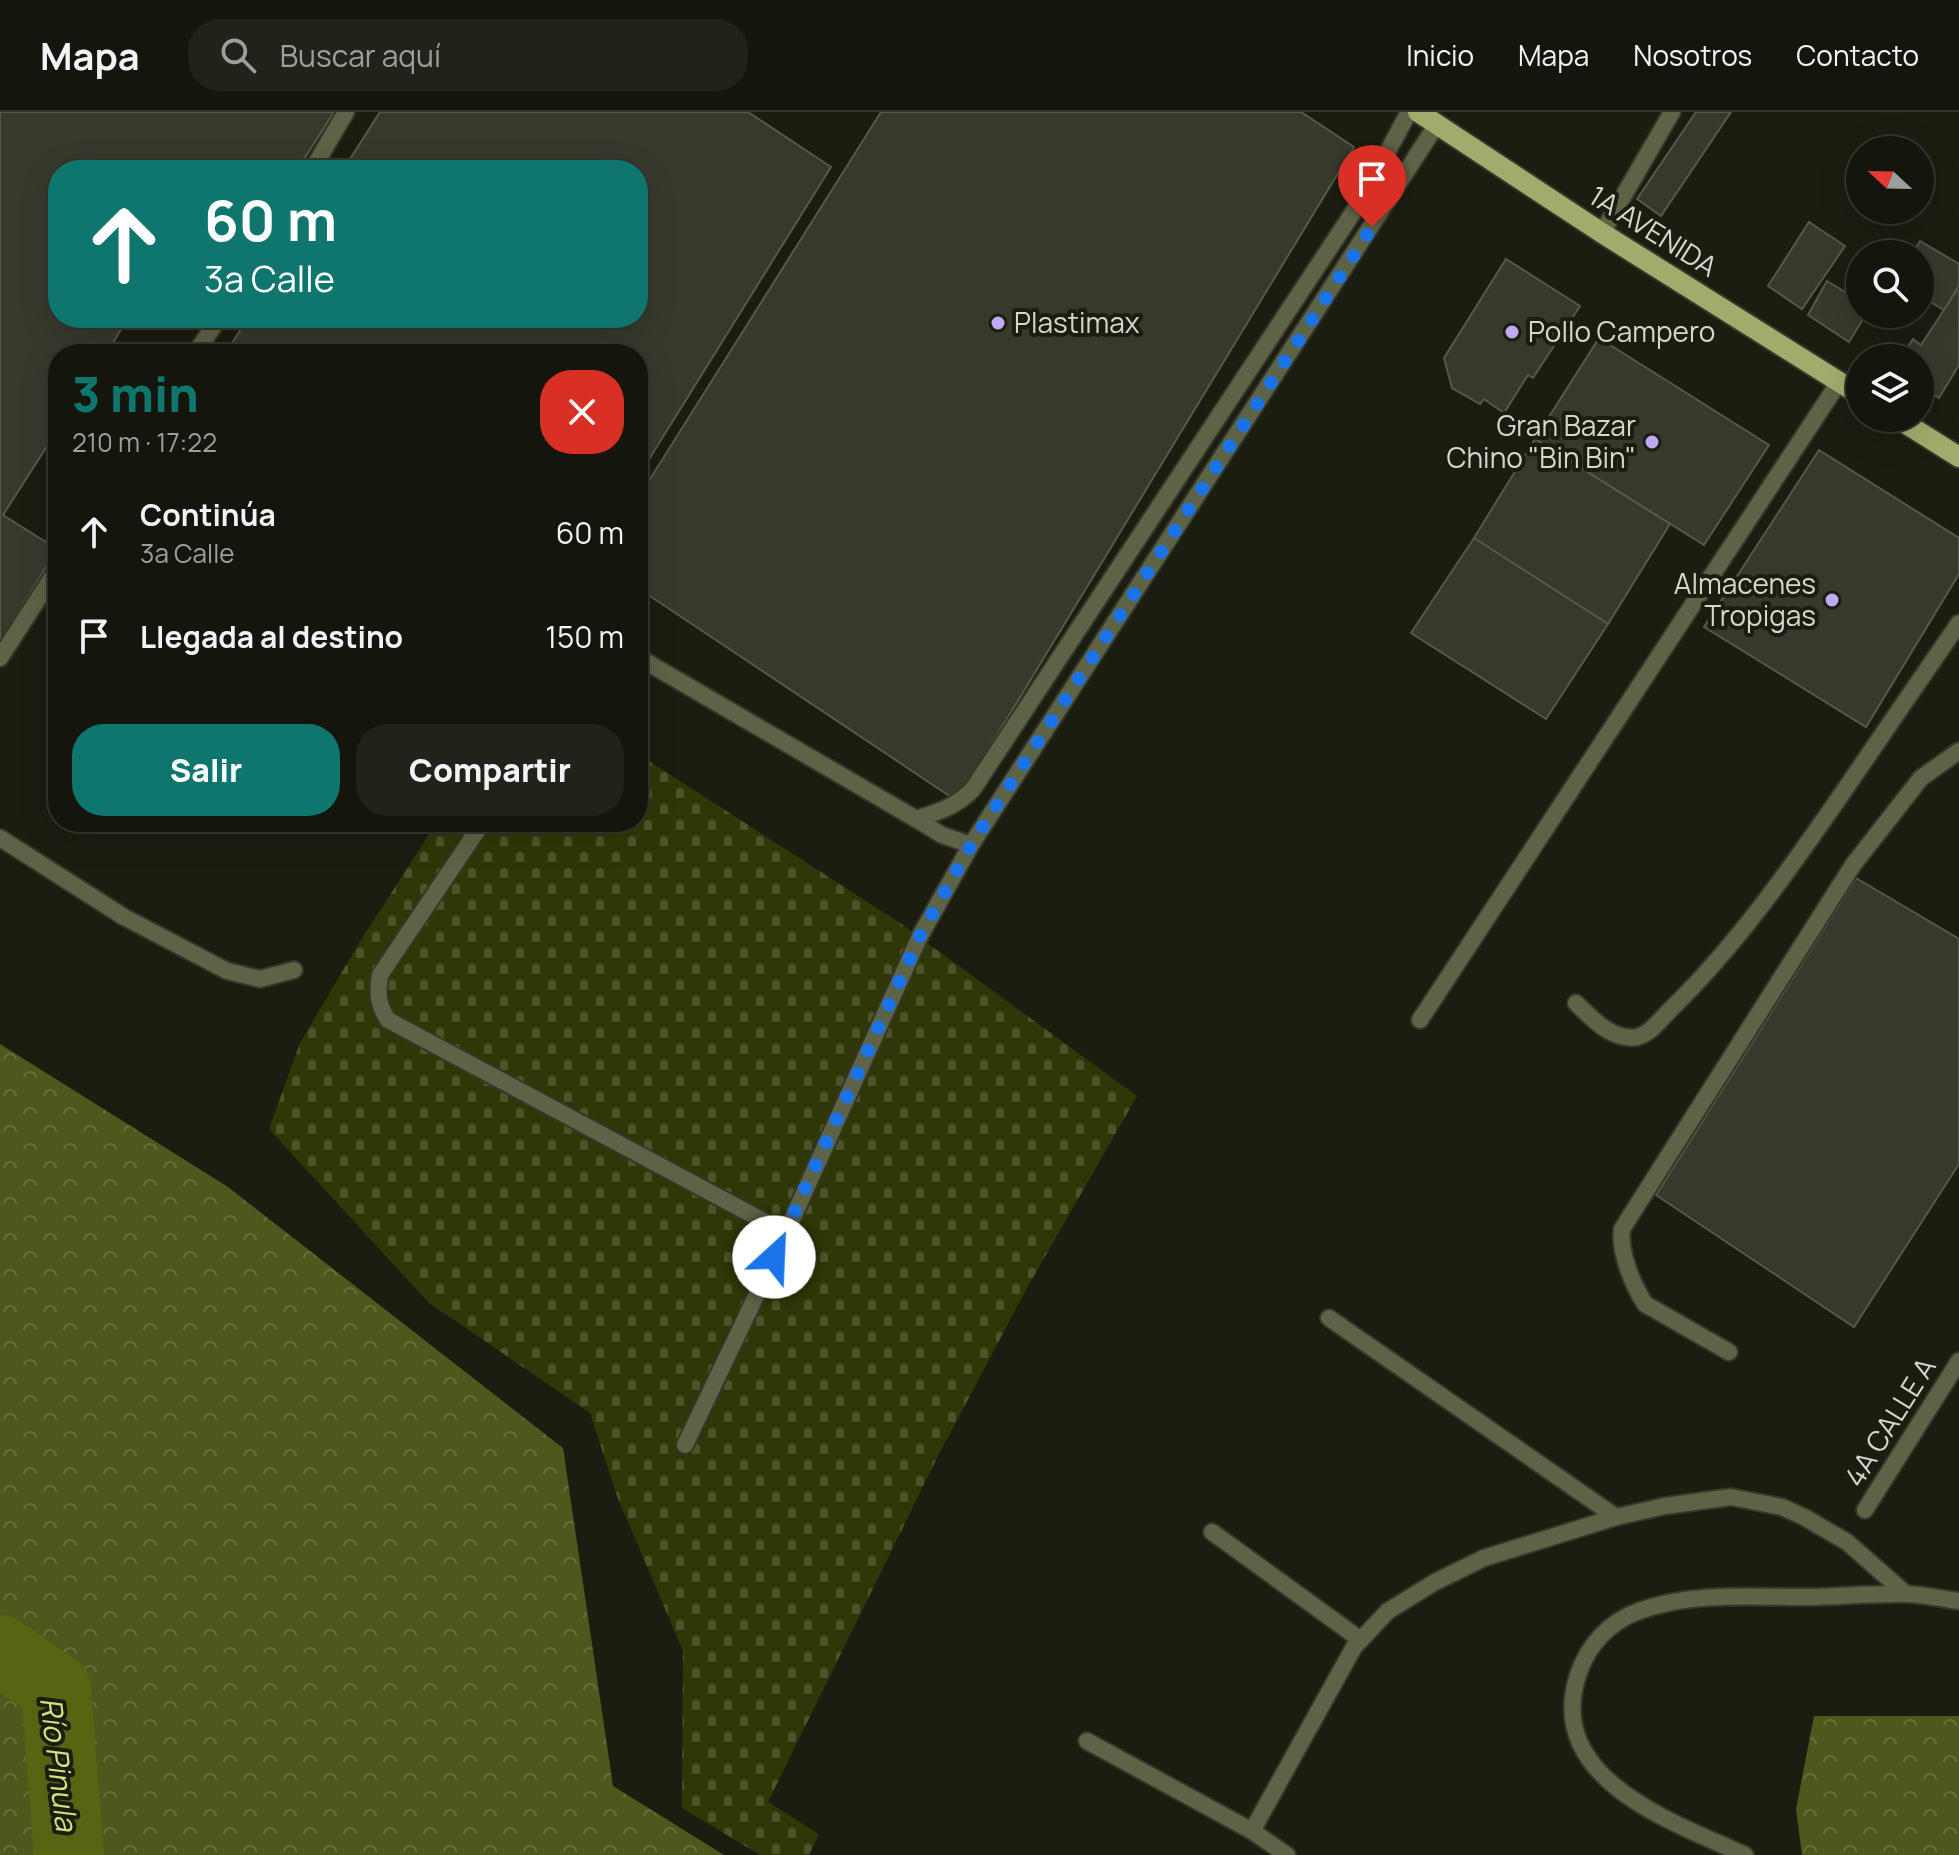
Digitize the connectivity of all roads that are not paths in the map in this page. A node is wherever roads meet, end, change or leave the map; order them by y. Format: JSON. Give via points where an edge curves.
{"nodes":[{"id":1,"x":346,"y":112,"type":"edge"},
{"id":2,"x":1409,"y":112,"type":"edge"},
{"id":3,"x":1418,"y":112,"type":"edge"},
{"id":4,"x":1672,"y":112,"type":"edge"},
{"id":5,"x":1437,"y":124,"type":"junction"},
{"id":6,"x":318,"y":160,"type":"edge"},
{"id":7,"x":1602,"y":233,"type":"junction"},
{"id":8,"x":1839,"y":382,"type":"junction"},
{"id":9,"x":1846,"y":386,"type":"edge"},
{"id":10,"x":1919,"y":432,"type":"edge"},
{"id":11,"x":1959,"y":457,"type":"edge"},
{"id":12,"x":48,"y":584,"type":"edge"},
{"id":13,"x":1959,"y":623,"type":"edge"},
{"id":14,"x":0,"y":658,"type":"edge"},
{"id":15,"x":648,"y":663,"type":"edge"},
{"id":16,"x":1959,"y":751,"type":"edge"},
{"id":17,"x":916,"y":819,"type":"junction"},
{"id":18,"x":476,"y":832,"type":"edge"},
{"id":19,"x":0,"y":838,"type":"edge"},
{"id":20,"x":971,"y":845,"type":"junction"},
{"id":21,"x":294,"y":970,"type":"dead end"},
{"id":22,"x":1576,"y":1003,"type":"dead end"},
{"id":23,"x":1420,"y":1020,"type":"dead end"},
{"id":24,"x":786,"y":1233,"type":"junction"},
{"id":25,"x":1329,"y":1318,"type":"dead end"},
{"id":26,"x":1729,"y":1352,"type":"dead end"},
{"id":27,"x":1959,"y":1361,"type":"edge"},
{"id":28,"x":685,"y":1445,"type":"dead end"},
{"id":29,"x":1865,"y":1510,"type":"dead end"},
{"id":30,"x":1616,"y":1517,"type":"junction"},
{"id":31,"x":1212,"y":1532,"type":"dead end"},
{"id":32,"x":1906,"y":1594,"type":"junction"},
{"id":33,"x":1959,"y":1601,"type":"edge"},
{"id":34,"x":1361,"y":1640,"type":"junction"},
{"id":35,"x":1087,"y":1741,"type":"dead end"},
{"id":36,"x":1252,"y":1831,"type":"junction"},
{"id":37,"x":1287,"y":1855,"type":"edge"},
{"id":38,"x":1745,"y":1855,"type":"edge"}],
"edges":[{"from":1,"to":6,"type":"street"},
{"from":2,"to":17,"type":"street","via":[[1362,199],[973,789],[951,808]]},
{"from":3,"to":5,"type":"main road","name":"1A AVENIDA"},
{"from":4,"to":7,"type":"street"},
{"from":5,"to":7,"type":"main road","name":"1A AVENIDA"},
{"from":5,"to":20,"type":"street"},
{"from":7,"to":8,"type":"main road","name":"1A AVENIDA"},
{"from":8,"to":9,"type":"main road","name":"1A AVENIDA"},
{"from":8,"to":23,"type":"street"},
{"from":10,"to":11,"type":"main road"},
{"from":12,"to":14,"type":"street"},
{"from":13,"to":22,"type":"street","via":[[1784,877],[1673,1008],[1646,1033],[1627,1037],[1606,1030]]},
{"from":15,"to":17,"type":"street"},
{"from":16,"to":26,"type":"street","via":[[1921,778],[1853,865],[1624,1223],[1622,1244],[1645,1304]]},
{"from":17,"to":20,"type":"street"},
{"from":18,"to":24,"type":"street","via":[[380,975],[377,991],[388,1020]]},
{"from":19,"to":21,"type":"street","via":[[124,917],[227,971],[260,979]]},
{"from":20,"to":24,"type":"street","via":[[920,936]]},
{"from":24,"to":28,"type":"street"},
{"from":25,"to":30,"type":"street"},
{"from":27,"to":29,"type":"street","name":"4A CALLE A"},
{"from":30,"to":32,"type":"street","via":[[1731,1497],[1782,1507],[1847,1542]]},
{"from":30,"to":34,"type":"street","via":[[1484,1558],[1388,1611]]},
{"from":31,"to":34,"type":"street"},
{"from":32,"to":33,"type":"street"},
{"from":32,"to":38,"type":"street","via":[[1697,1598],[1617,1621],[1589,1650],[1575,1685],[1572,1715],[1594,1765],[1643,1807]]},
{"from":34,"to":36,"type":"street"},
{"from":35,"to":36,"type":"street"},
{"from":36,"to":37,"type":"street"}]}
